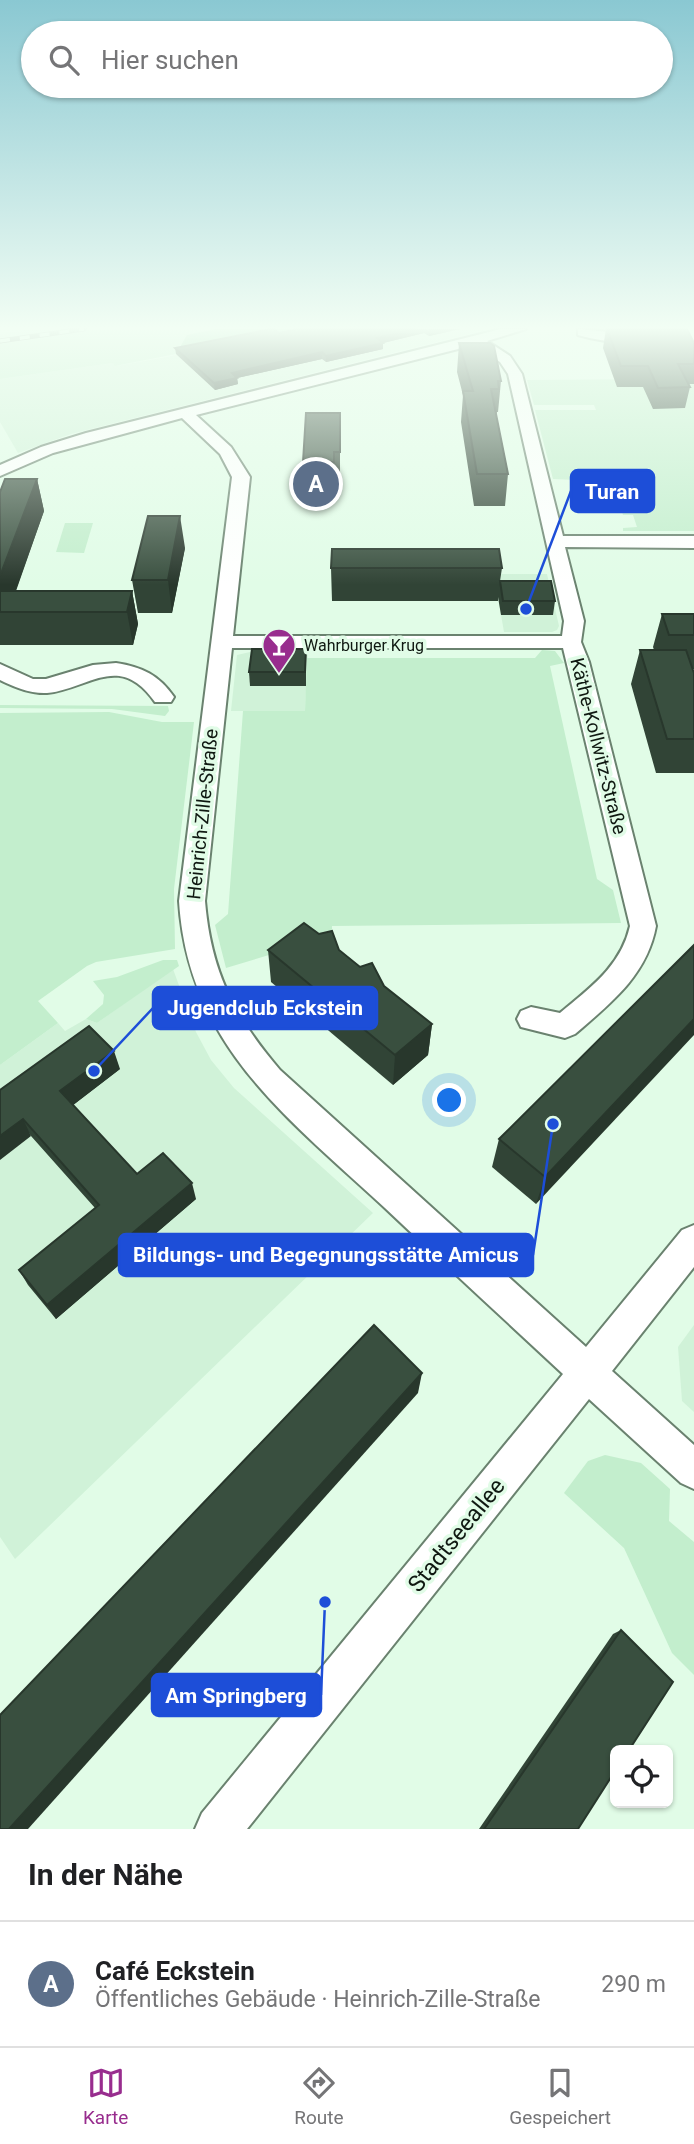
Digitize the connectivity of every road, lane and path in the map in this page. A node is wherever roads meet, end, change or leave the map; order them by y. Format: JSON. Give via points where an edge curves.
{"nodes":[{"id":1,"x":181,"y":414,"type":"edge"},
{"id":2,"x":187,"y":414,"type":"edge"},
{"id":3,"x":524,"y":414,"type":"edge"},
{"id":4,"x":0,"y":471,"type":"edge"},
{"id":5,"x":554,"y":541,"type":"junction"},
{"id":6,"x":694,"y":542,"type":"edge"},
{"id":7,"x":222,"y":642,"type":"junction"},
{"id":8,"x":571,"y":642,"type":"junction"},
{"id":9,"x":0,"y":671,"type":"edge"},
{"id":10,"x":163,"y":697,"type":"dead end"},
{"id":11,"x":531,"y":1018,"type":"dead end"},
{"id":12,"x":694,"y":1241,"type":"edge"},
{"id":13,"x":587,"y":1373,"type":"junction"},
{"id":14,"x":694,"y":1470,"type":"edge"},
{"id":15,"x":218,"y":1829,"type":"edge"}],
"edges":[{"from":1,"to":4,"type":"street","via":[[67,443]]},
{"from":2,"to":7,"type":"street","name":"Heinrich-Zille-Straße","via":[[224,450],[241,477]]},
{"from":3,"to":5,"type":"street","name":"Käthe-Kollwitz-Straße"},
{"from":5,"to":6,"type":"street"},
{"from":5,"to":8,"type":"street","name":"Käthe-Kollwitz-Straße","via":[[574,621]]},
{"from":7,"to":8,"type":"street"},
{"from":7,"to":13,"type":"street","name":"Heinrich-Zille-Straße","via":[[192,901],[197,950],[212,999],[262,1073]]},
{"from":8,"to":11,"type":"street","name":"Käthe-Kollwitz-Straße","via":[[643,926],[642,943],[612,985],[565,1026]]},
{"from":9,"to":10,"type":"street","via":[[18,681],[44,686],[94,671],[123,671],[150,681]]},
{"from":12,"to":13,"type":"street","name":"Stadtseeallee"},
{"from":13,"to":14,"type":"street","name":"Heinrich-Zille-Straße"},
{"from":13,"to":15,"type":"street","name":"Stadtseeallee"}]}
